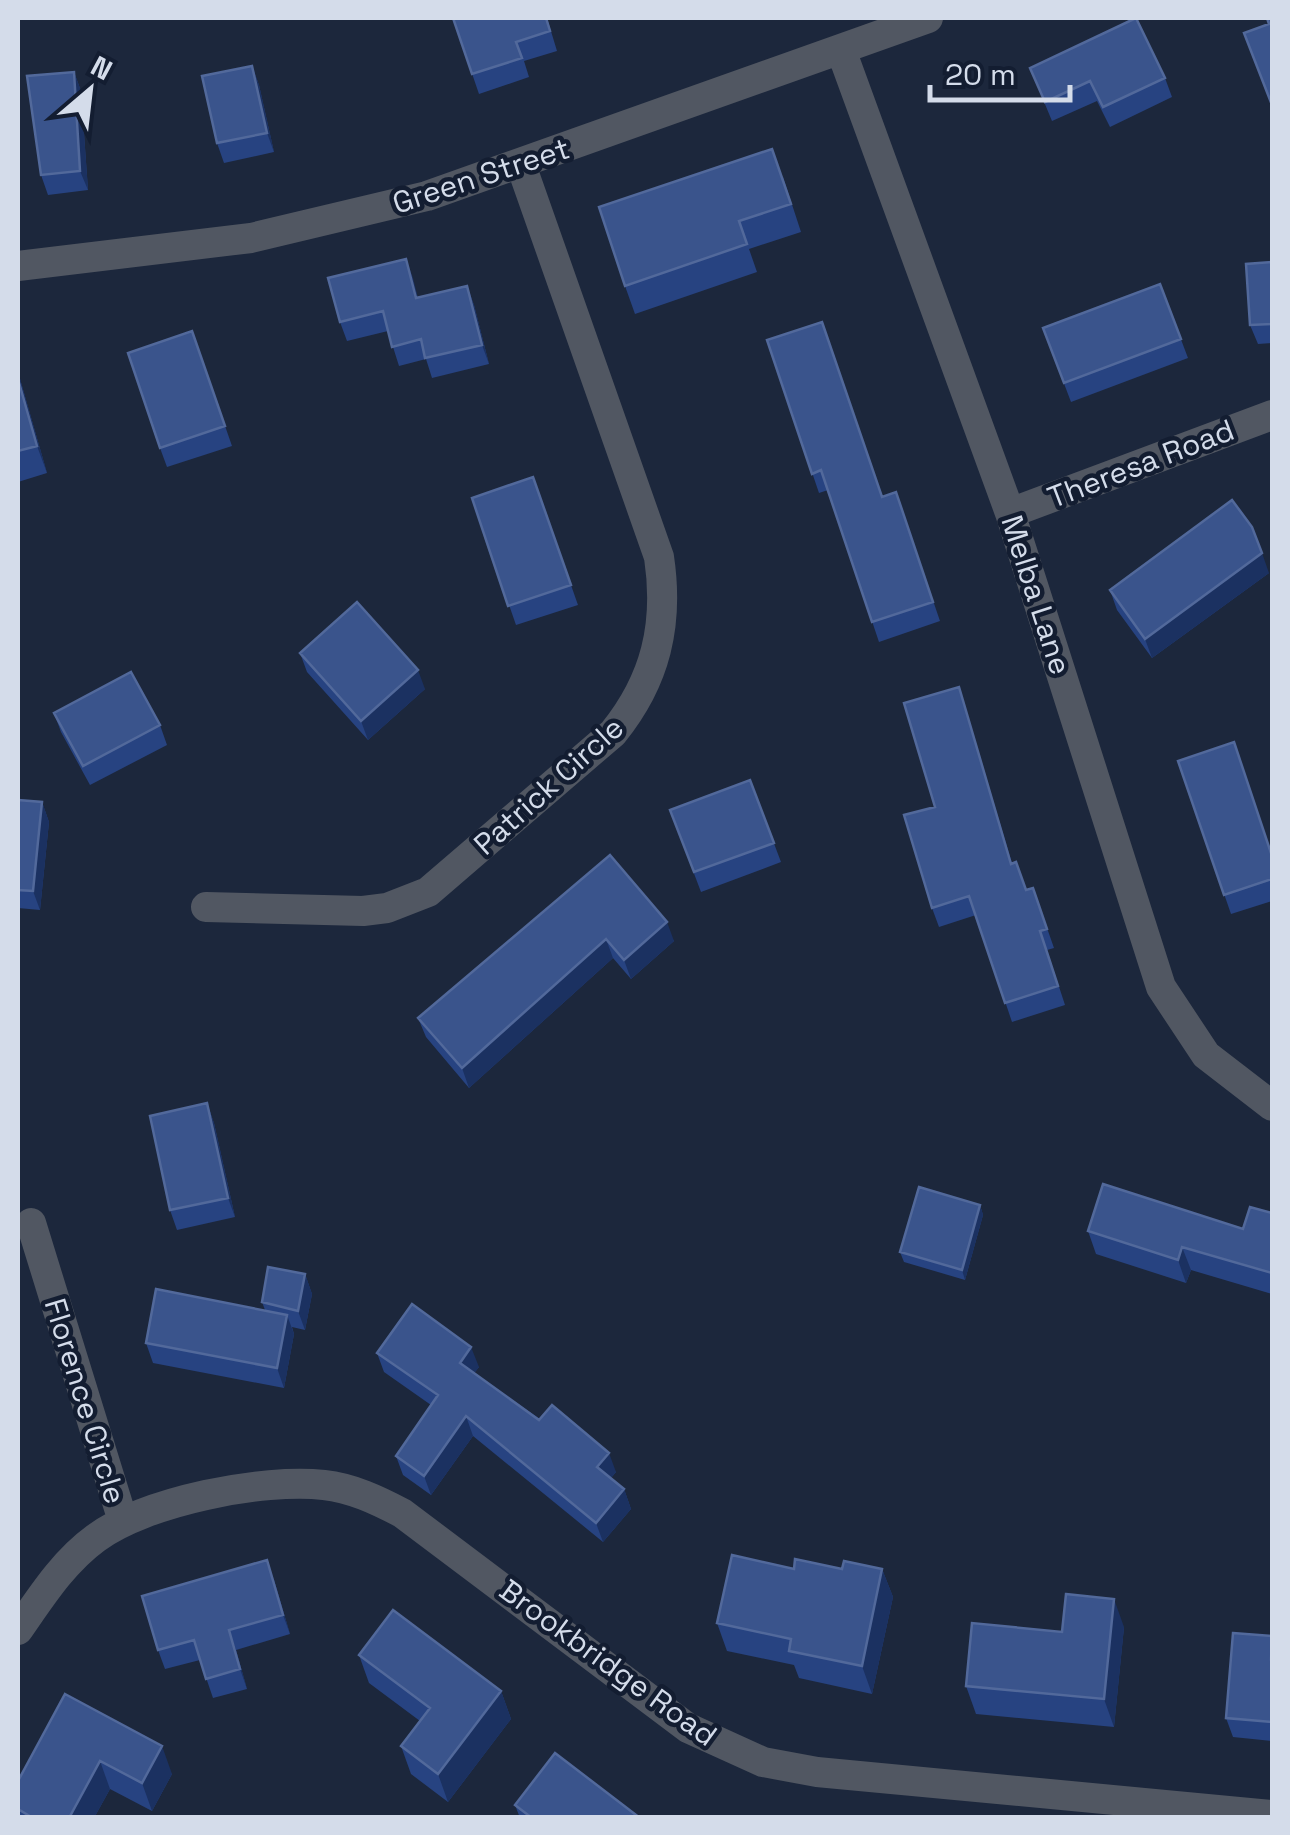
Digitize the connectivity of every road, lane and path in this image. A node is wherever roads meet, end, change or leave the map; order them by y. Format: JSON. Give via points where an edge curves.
{"nodes":[{"id":1,"x":928,"y":18,"type":"edge"},
{"id":2,"x":841,"y":50,"type":"junction"},
{"id":3,"x":521,"y":166,"type":"junction"},
{"id":4,"x":18,"y":266,"type":"edge"},
{"id":5,"x":1272,"y":415,"type":"edge"},
{"id":6,"x":1010,"y":513,"type":"junction"},
{"id":7,"x":206,"y":907,"type":"dead end"},
{"id":8,"x":1272,"y":1106,"type":"edge"},
{"id":9,"x":31,"y":1224,"type":"dead end"},
{"id":10,"x":123,"y":1521,"type":"junction"},
{"id":11,"x":18,"y":1630,"type":"edge"},
{"id":12,"x":1272,"y":1815,"type":"edge"}],
"edges":[{"from":1,"to":2,"type":"street","name":"Green Street"},
{"from":2,"to":3,"type":"street","name":"Green Street"},
{"from":2,"to":6,"type":"street","name":"Melba Lane"},
{"from":3,"to":4,"type":"street","name":"Green Street","via":[[252,238]]},
{"from":3,"to":7,"type":"street","name":"Patrick Circle","via":[[659,557],[664,610],[654,664],[613,733],[428,892],[363,911]]},
{"from":5,"to":6,"type":"street","name":"Theresa Road"},
{"from":6,"to":8,"type":"street","name":"Melba Lane","via":[[1161,987],[1206,1055]]},
{"from":9,"to":10,"type":"street","name":"Florence Circle"},
{"from":10,"to":11,"type":"street","name":"Brookbridge Road","via":[[64,1568]]},
{"from":10,"to":12,"type":"street","name":"Brookbridge Road","via":[[210,1496],[288,1484],[350,1490],[432,1533],[688,1728],[763,1762]]}]}
